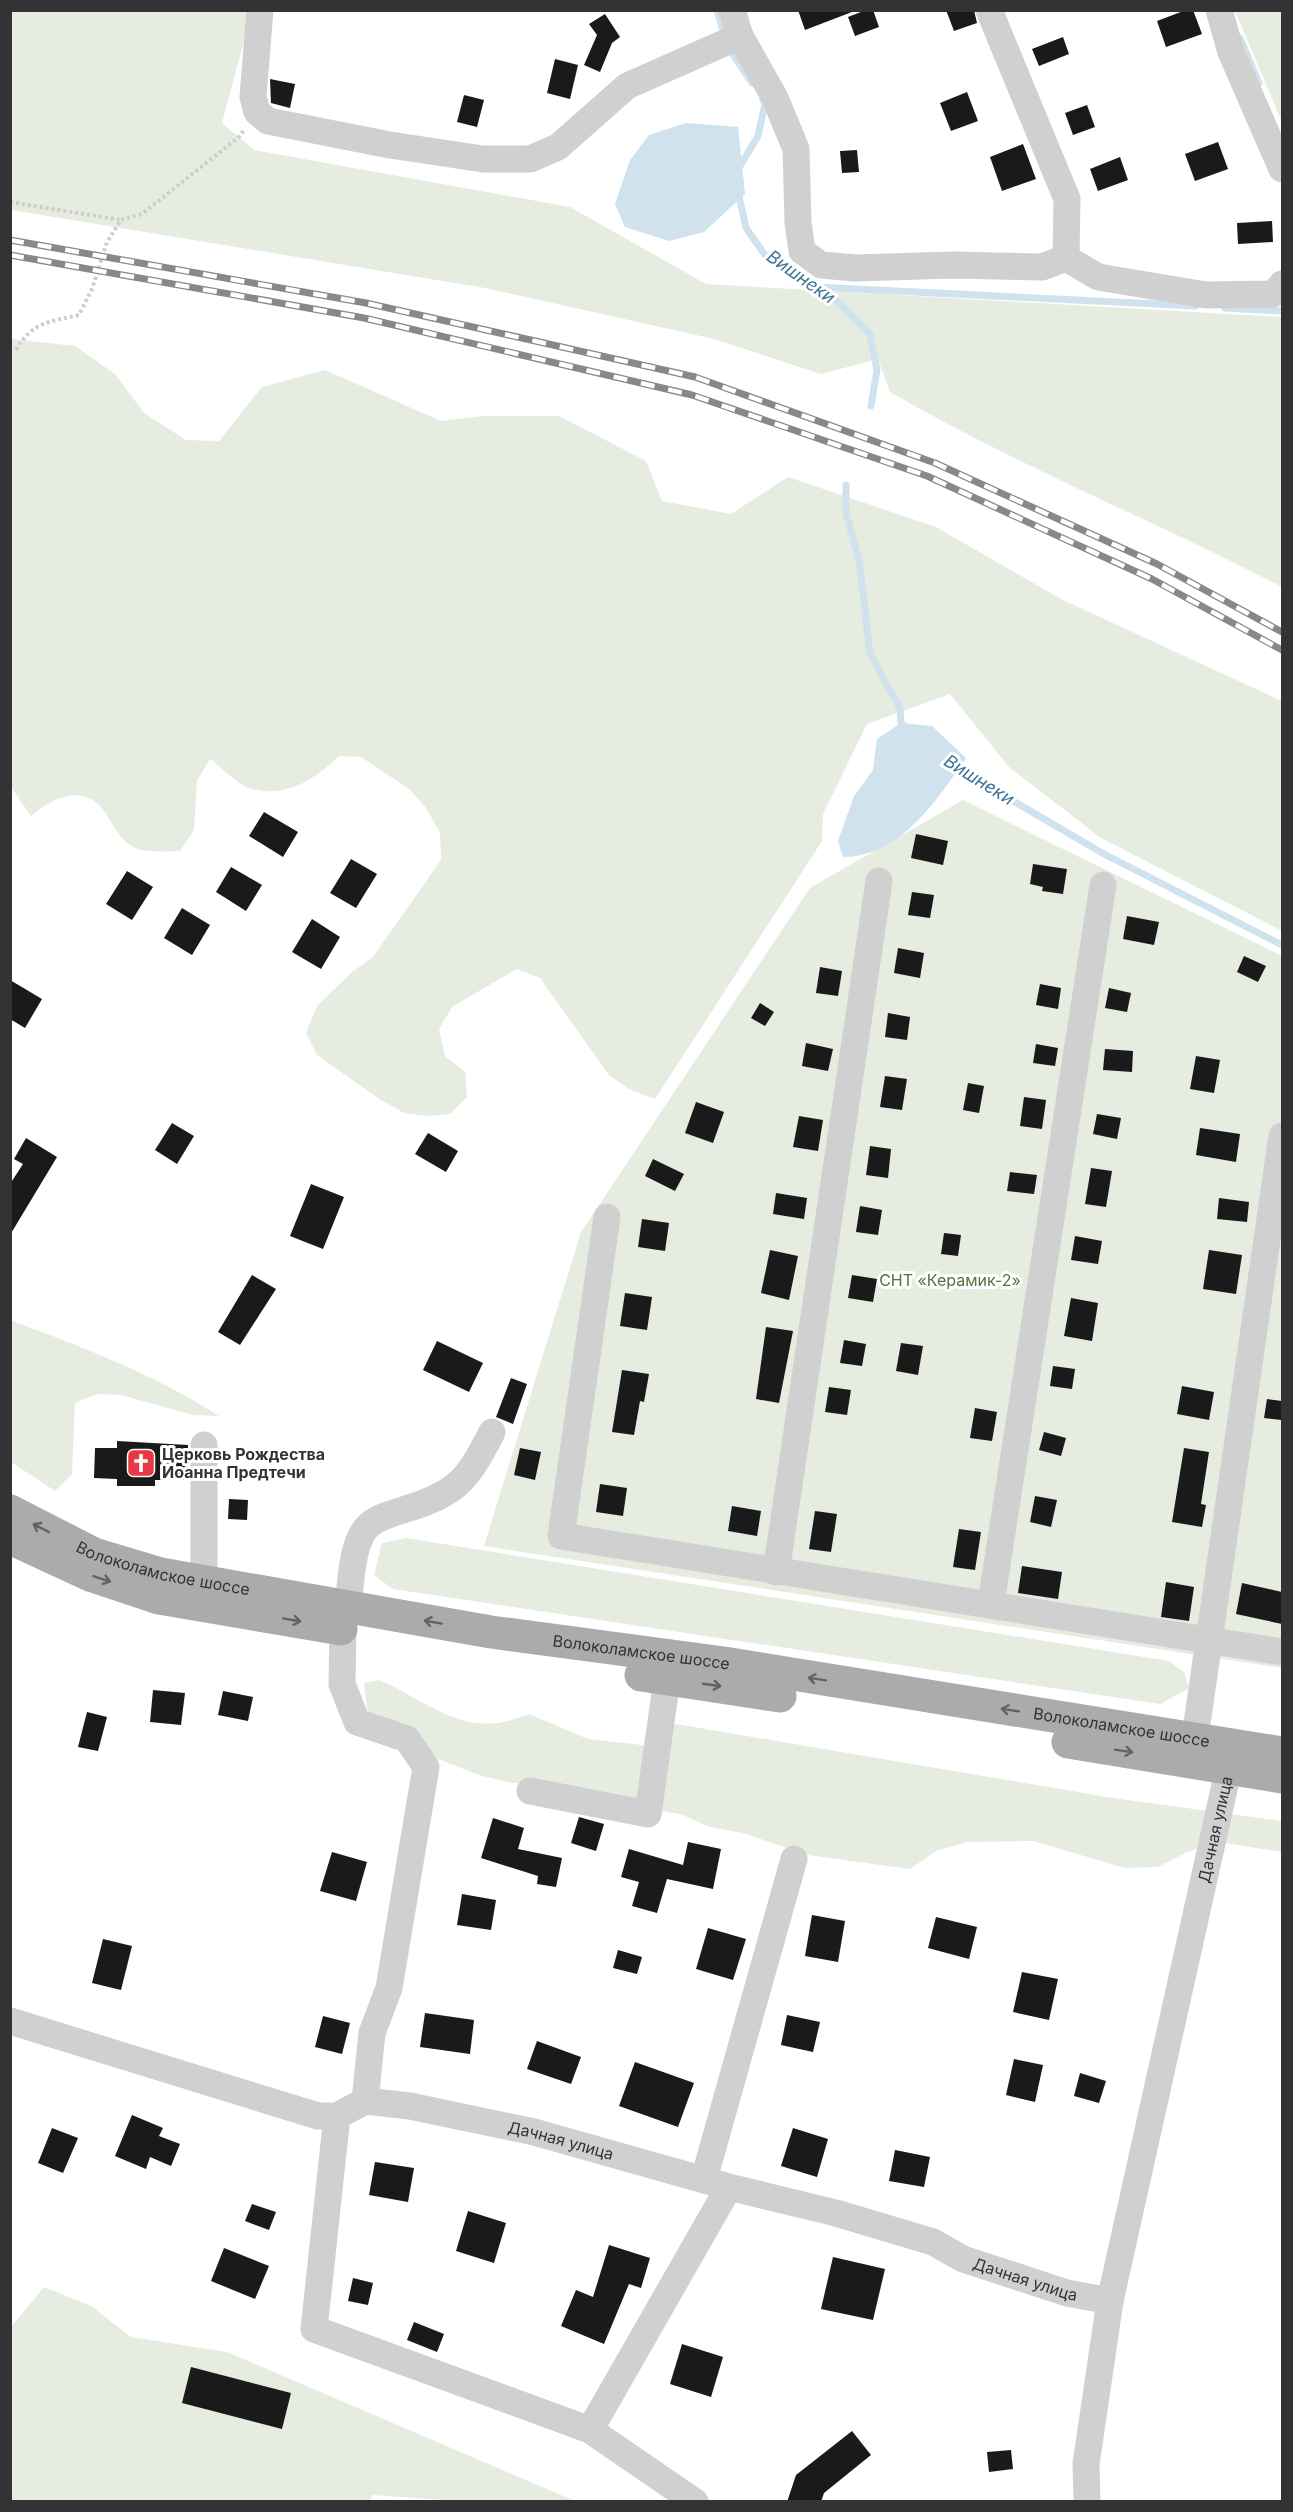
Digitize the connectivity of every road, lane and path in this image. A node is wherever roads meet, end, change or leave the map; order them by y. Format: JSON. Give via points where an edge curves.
{"nodes":[{"id":1,"x":260,"y":10,"type":"edge"},
{"id":2,"x":732,"y":10,"type":"edge"},
{"id":3,"x":989,"y":10,"type":"edge"},
{"id":4,"x":1219,"y":10,"type":"edge"},
{"id":5,"x":740,"y":36,"type":"junction"},
{"id":6,"x":257,"y":112,"type":"junction"},
{"id":7,"x":1282,"y":169,"type":"edge"},
{"id":8,"x":10,"y":202,"type":"edge"},
{"id":9,"x":121,"y":220,"type":"junction"},
{"id":10,"x":1066,"y":258,"type":"junction"},
{"id":11,"x":1282,"y":284,"type":"edge"},
{"id":12,"x":16,"y":350,"type":"dead end"},
{"id":13,"x":879,"y":880,"type":"dead end"},
{"id":14,"x":1103,"y":885,"type":"dead end"},
{"id":15,"x":1282,"y":1136,"type":"edge"},
{"id":16,"x":607,"y":1217,"type":"dead end"},
{"id":17,"x":492,"y":1432,"type":"dead end"},
{"id":18,"x":204,"y":1446,"type":"dead end"},
{"id":19,"x":10,"y":1511,"type":"edge"},
{"id":20,"x":10,"y":1538,"type":"edge"},
{"id":21,"x":776,"y":1572,"type":"junction"},
{"id":22,"x":204,"y":1582,"type":"junction"},
{"id":23,"x":991,"y":1603,"type":"junction"},
{"id":24,"x":345,"y":1618,"type":"junction"},
{"id":25,"x":1209,"y":1641,"type":"junction"},
{"id":26,"x":1282,"y":1652,"type":"edge"},
{"id":27,"x":667,"y":1679,"type":"junction"},
{"id":28,"x":1193,"y":1751,"type":"junction"},
{"id":29,"x":1282,"y":1753,"type":"edge"},
{"id":30,"x":1231,"y":1756,"type":"junction"},
{"id":31,"x":1282,"y":1777,"type":"edge"},
{"id":32,"x":530,"y":1791,"type":"dead end"},
{"id":33,"x":795,"y":1859,"type":"dead end"},
{"id":34,"x":10,"y":2021,"type":"edge"},
{"id":35,"x":365,"y":2101,"type":"junction"},
{"id":36,"x":337,"y":2116,"type":"junction"},
{"id":37,"x":716,"y":2183,"type":"junction"},
{"id":38,"x":1110,"y":2301,"type":"junction"},
{"id":39,"x":590,"y":2430,"type":"junction"},
{"id":40,"x":695,"y":2502,"type":"edge"},
{"id":41,"x":1087,"y":2502,"type":"edge"}],
"edges":[{"from":1,"to":6,"type":"street","via":[[253,97]]},
{"from":2,"to":5,"type":"street"},
{"from":3,"to":10,"type":"street","via":[[1067,199]]},
{"from":4,"to":7,"type":"street","via":[[1231,52]]},
{"from":5,"to":6,"type":"street","via":[[627,86],[558,147],[530,159],[483,159],[390,145],[268,121]]},
{"from":5,"to":10,"type":"street","via":[[776,98],[796,149],[802,251],[821,265],[1042,267]]},
{"from":6,"to":9,"type":"path","via":[[239,137],[142,214]]},
{"from":8,"to":9,"type":"path"},
{"from":9,"to":12,"type":"path","via":[[107,243],[79,315],[34,326]]},
{"from":10,"to":11,"type":"street","via":[[1098,277],[1206,295],[1273,294]]},
{"from":13,"to":21,"type":"street"},
{"from":14,"to":23,"type":"street"},
{"from":15,"to":25,"type":"street"},
{"from":16,"to":21,"type":"street","via":[[561,1536]]},
{"from":17,"to":24,"type":"street","via":[[472,1471],[453,1490],[386,1515],[367,1527],[354,1557]]},
{"from":18,"to":22,"type":"street"},
{"from":22,"to":19,"type":"main road","name":"Волоколамское шоссе","one_way":true,"via":[[94,1554]]},
{"from":20,"to":24,"type":"main road","name":"Волоколамское шоссе","one_way":true,"via":[[90,1575],[159,1598]]},
{"from":21,"to":23,"type":"street"},
{"from":22,"to":24,"type":"main road","name":"Волоколамское шоссе"},
{"from":23,"to":25,"type":"street"},
{"from":24,"to":27,"type":"main road","name":"Волоколамское шоссе","via":[[488,1654]]},
{"from":28,"to":24,"type":"main road","name":"Волоколамское шоссе","one_way":true,"via":[[724,1663],[491,1632]]},
{"from":24,"to":35,"type":"street","via":[[342,1684],[357,1722],[407,1739],[426,1767],[389,1988],[372,2034]]},
{"from":25,"to":26,"type":"street"},
{"from":25,"to":28,"type":"street"},
{"from":27,"to":28,"type":"main road","name":"Волоколамское шоссе","one_way":true},
{"from":27,"to":32,"type":"street","via":[[648,1814]]},
{"from":28,"to":30,"type":"main road","name":"Волоколамское шоссе"},
{"from":29,"to":30,"type":"main road","name":"Волоколамское шоссе"},
{"from":30,"to":31,"type":"main road","name":"Волоколамское шоссе"},
{"from":30,"to":38,"type":"street","name":"Дачная улица"},
{"from":33,"to":37,"type":"street"},
{"from":34,"to":36,"type":"street","via":[[318,2116]]},
{"from":35,"to":36,"type":"street"},
{"from":35,"to":37,"type":"street","name":"Дачная улица","via":[[410,2106],[534,2132]]},
{"from":36,"to":39,"type":"street","via":[[314,2329]]},
{"from":37,"to":38,"type":"street","name":"Дачная улица","via":[[933,2242],[963,2259],[1067,2293]]},
{"from":37,"to":39,"type":"street"},
{"from":38,"to":41,"type":"street","name":"Дачная улица","via":[[1086,2464]]},
{"from":39,"to":40,"type":"street"}]}
